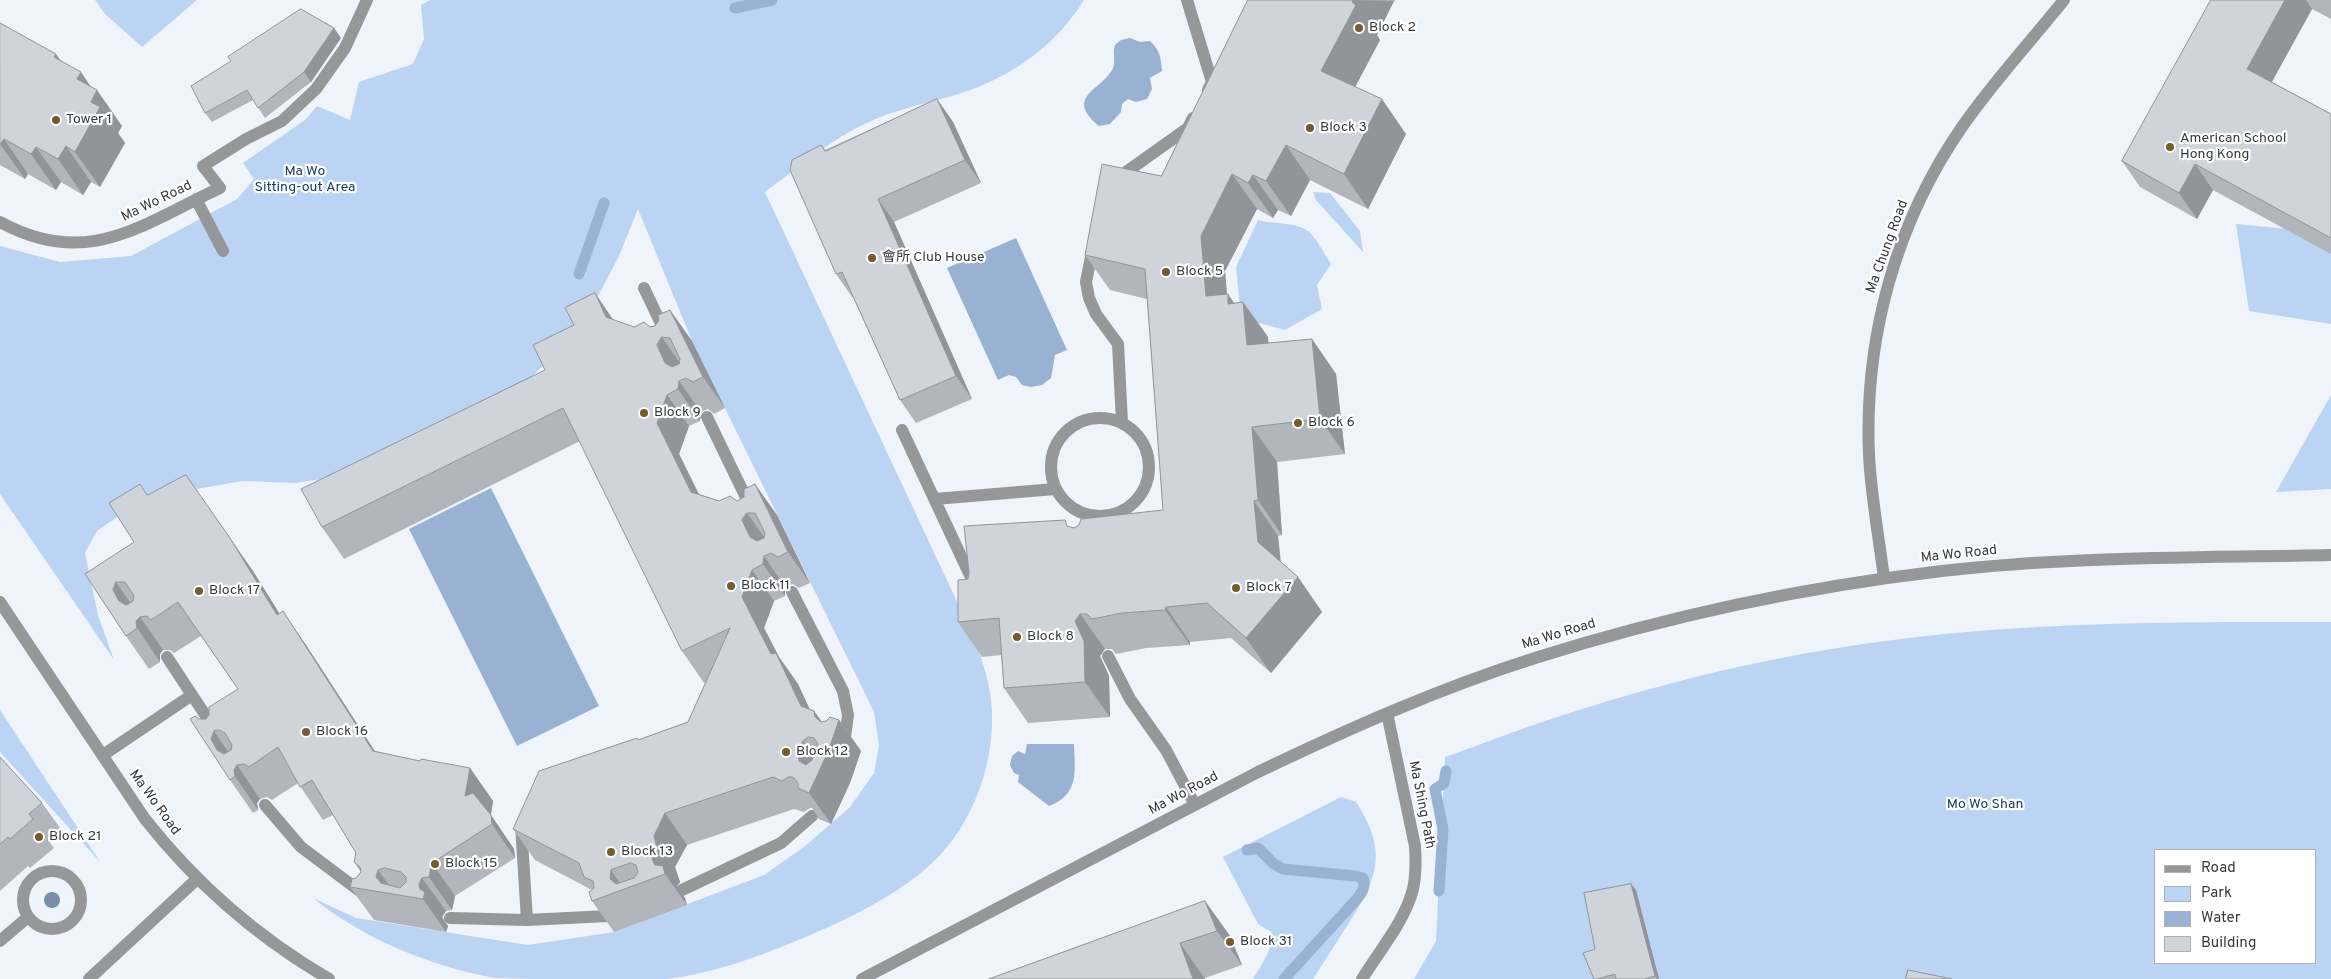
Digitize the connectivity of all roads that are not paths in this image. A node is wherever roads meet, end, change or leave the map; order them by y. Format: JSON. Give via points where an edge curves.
{"nodes":[{"id":1,"x":367,"y":0,"type":"edge"},
{"id":2,"x":1187,"y":0,"type":"edge"},
{"id":3,"x":2064,"y":0,"type":"edge"},
{"id":4,"x":1106,"y":191,"type":"edge"},
{"id":5,"x":196,"y":199,"type":"junction"},
{"id":6,"x":0,"y":222,"type":"edge"},
{"id":7,"x":1096,"y":233,"type":"edge"},
{"id":8,"x":223,"y":251,"type":"dead end"},
{"id":9,"x":644,"y":288,"type":"dead end"},
{"id":10,"x":673,"y":350,"type":"edge"},
{"id":11,"x":707,"y":417,"type":"dead end"},
{"id":12,"x":1122,"y":422,"type":"junction"},
{"id":13,"x":902,"y":430,"type":"edge"},
{"id":14,"x":1054,"y":488,"type":"junction"},
{"id":15,"x":935,"y":499,"type":"junction"},
{"id":16,"x":759,"y":524,"type":"edge"},
{"id":17,"x":2331,"y":555,"type":"edge"},
{"id":18,"x":1884,"y":578,"type":"junction"},
{"id":19,"x":792,"y":592,"type":"dead end"},
{"id":20,"x":981,"y":599,"type":"edge"},
{"id":21,"x":0,"y":602,"type":"edge"},
{"id":22,"x":1108,"y":656,"type":"edge"},
{"id":23,"x":167,"y":657,"type":"edge"},
{"id":24,"x":192,"y":696,"type":"junction"},
{"id":25,"x":1387,"y":713,"type":"junction"},
{"id":26,"x":225,"y":745,"type":"edge"},
{"id":27,"x":844,"y":745,"type":"dead end"},
{"id":28,"x":103,"y":755,"type":"junction"},
{"id":29,"x":265,"y":805,"type":"dead end"},
{"id":30,"x":1195,"y":805,"type":"junction"},
{"id":31,"x":812,"y":816,"type":"edge"},
{"id":32,"x":521,"y":823,"type":"edge"},
{"id":33,"x":197,"y":879,"type":"junction"},
{"id":34,"x":682,"y":890,"type":"dead end"},
{"id":35,"x":376,"y":904,"type":"edge"},
{"id":36,"x":608,"y":916,"type":"edge"},
{"id":37,"x":28,"y":917,"type":"junction"},
{"id":38,"x":450,"y":918,"type":"dead end"},
{"id":39,"x":527,"y":920,"type":"junction"},
{"id":40,"x":0,"y":941,"type":"edge"},
{"id":41,"x":89,"y":979,"type":"edge"},
{"id":42,"x":329,"y":979,"type":"edge"},
{"id":43,"x":862,"y":979,"type":"edge"},
{"id":44,"x":1362,"y":979,"type":"edge"}],
"edges":[{"from":1,"to":5,"type":"street","name":"Ma Wo Road","via":[[346,48],[316,89],[282,121],[203,166],[220,188]]},
{"from":2,"to":4,"type":"street","via":[[1212,82],[1188,128],[1124,172]]},
{"from":3,"to":18,"type":"street","name":"Ma Chung Road","via":[[1965,123],[1933,172],[1908,226],[1888,281],[1876,338],[1869,397],[1869,456]]},
{"from":5,"to":6,"type":"street","name":"Ma Wo Road","via":[[139,229],[96,241],[53,241]]},
{"from":5,"to":8,"type":"street"},
{"from":7,"to":12,"type":"street","via":[[1086,282],[1096,314],[1118,344]]},
{"from":9,"to":10,"type":"street"},
{"from":11,"to":16,"type":"street"},
{"from":12,"to":14,"type":"street","via":[[1105,418],[1084,420],[1066,431],[1053,448],[1049,468]]},
{"from":12,"to":14,"type":"street","via":[[1136,433],[1146,448],[1150,466],[1147,484],[1138,500],[1106,521],[1067,505]]},
{"from":13,"to":15,"type":"street"},
{"from":14,"to":15,"type":"street"},
{"from":15,"to":20,"type":"street"},
{"from":17,"to":18,"type":"street","name":"Ma Wo Road","via":[[2067,561]]},
{"from":18,"to":25,"type":"street","name":"Ma Wo Road","via":[[1741,604],[1608,636],[1534,658]]},
{"from":19,"to":27,"type":"street","via":[[843,691],[848,716]]},
{"from":21,"to":28,"type":"street","name":"Ma Wo Road"},
{"from":22,"to":30,"type":"street","via":[[1130,700],[1166,750]]},
{"from":23,"to":24,"type":"street"},
{"from":24,"to":26,"type":"street"},
{"from":24,"to":28,"type":"street"},
{"from":25,"to":30,"type":"street","name":"Ma Wo Road"},
{"from":25,"to":44,"type":"street","name":"Ma Shing Path","via":[[1414,839],[1416,868],[1413,890],[1405,910]]},
{"from":28,"to":33,"type":"street","name":"Ma Wo Road","via":[[146,819]]},
{"from":29,"to":35,"type":"street","via":[[301,847]]},
{"from":30,"to":43,"type":"street","name":"Ma Wo Road"},
{"from":31,"to":34,"type":"street","via":[[781,843]]},
{"from":32,"to":39,"type":"street"},
{"from":33,"to":41,"type":"street"},
{"from":33,"to":42,"type":"street","name":"Ma Wo Road","via":[[251,928]]},
{"from":36,"to":39,"type":"street"},
{"from":37,"to":37,"type":"street","via":[[23,905],[24,892],[31,881],[42,874],[55,872],[67,875],[76,884],[81,896],[80,909],[74,920],[63,927],[50,929],[38,926]]},
{"from":37,"to":40,"type":"street"},
{"from":38,"to":39,"type":"street"}]}
